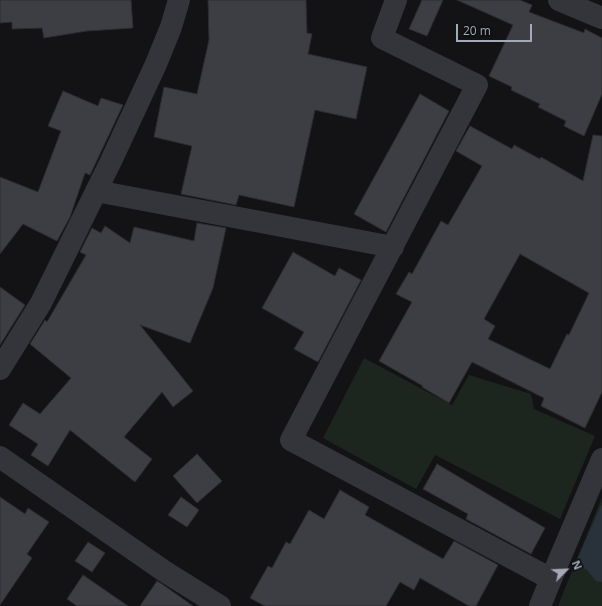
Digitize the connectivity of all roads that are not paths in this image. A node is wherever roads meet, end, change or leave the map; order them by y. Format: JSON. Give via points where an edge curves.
{"nodes":[{"id":1,"x":179,"y":0,"type":"edge"},
{"id":2,"x":396,"y":0,"type":"edge"},
{"id":3,"x":559,"y":0,"type":"edge"},
{"id":4,"x":602,"y":18,"type":"edge"},
{"id":5,"x":96,"y":190,"type":"junction"},
{"id":6,"x":393,"y":247,"type":"junction"},
{"id":7,"x":0,"y":369,"type":"edge"},
{"id":8,"x":0,"y":457,"type":"edge"},
{"id":9,"x":602,"y":458,"type":"edge"},
{"id":10,"x":551,"y":579,"type":"junction"},
{"id":11,"x":220,"y":606,"type":"edge"},
{"id":12,"x":540,"y":606,"type":"edge"}],
"edges":[{"from":1,"to":5,"type":"street","via":[[156,64]]},
{"from":2,"to":6,"type":"street","via":[[382,38],[477,85]]},
{"from":3,"to":4,"type":"street"},
{"from":5,"to":6,"type":"street"},
{"from":5,"to":7,"type":"street","via":[[41,303]]},
{"from":6,"to":10,"type":"street","via":[[291,440]]},
{"from":8,"to":11,"type":"street","via":[[164,571]]},
{"from":9,"to":10,"type":"street"},
{"from":10,"to":12,"type":"street"}]}
